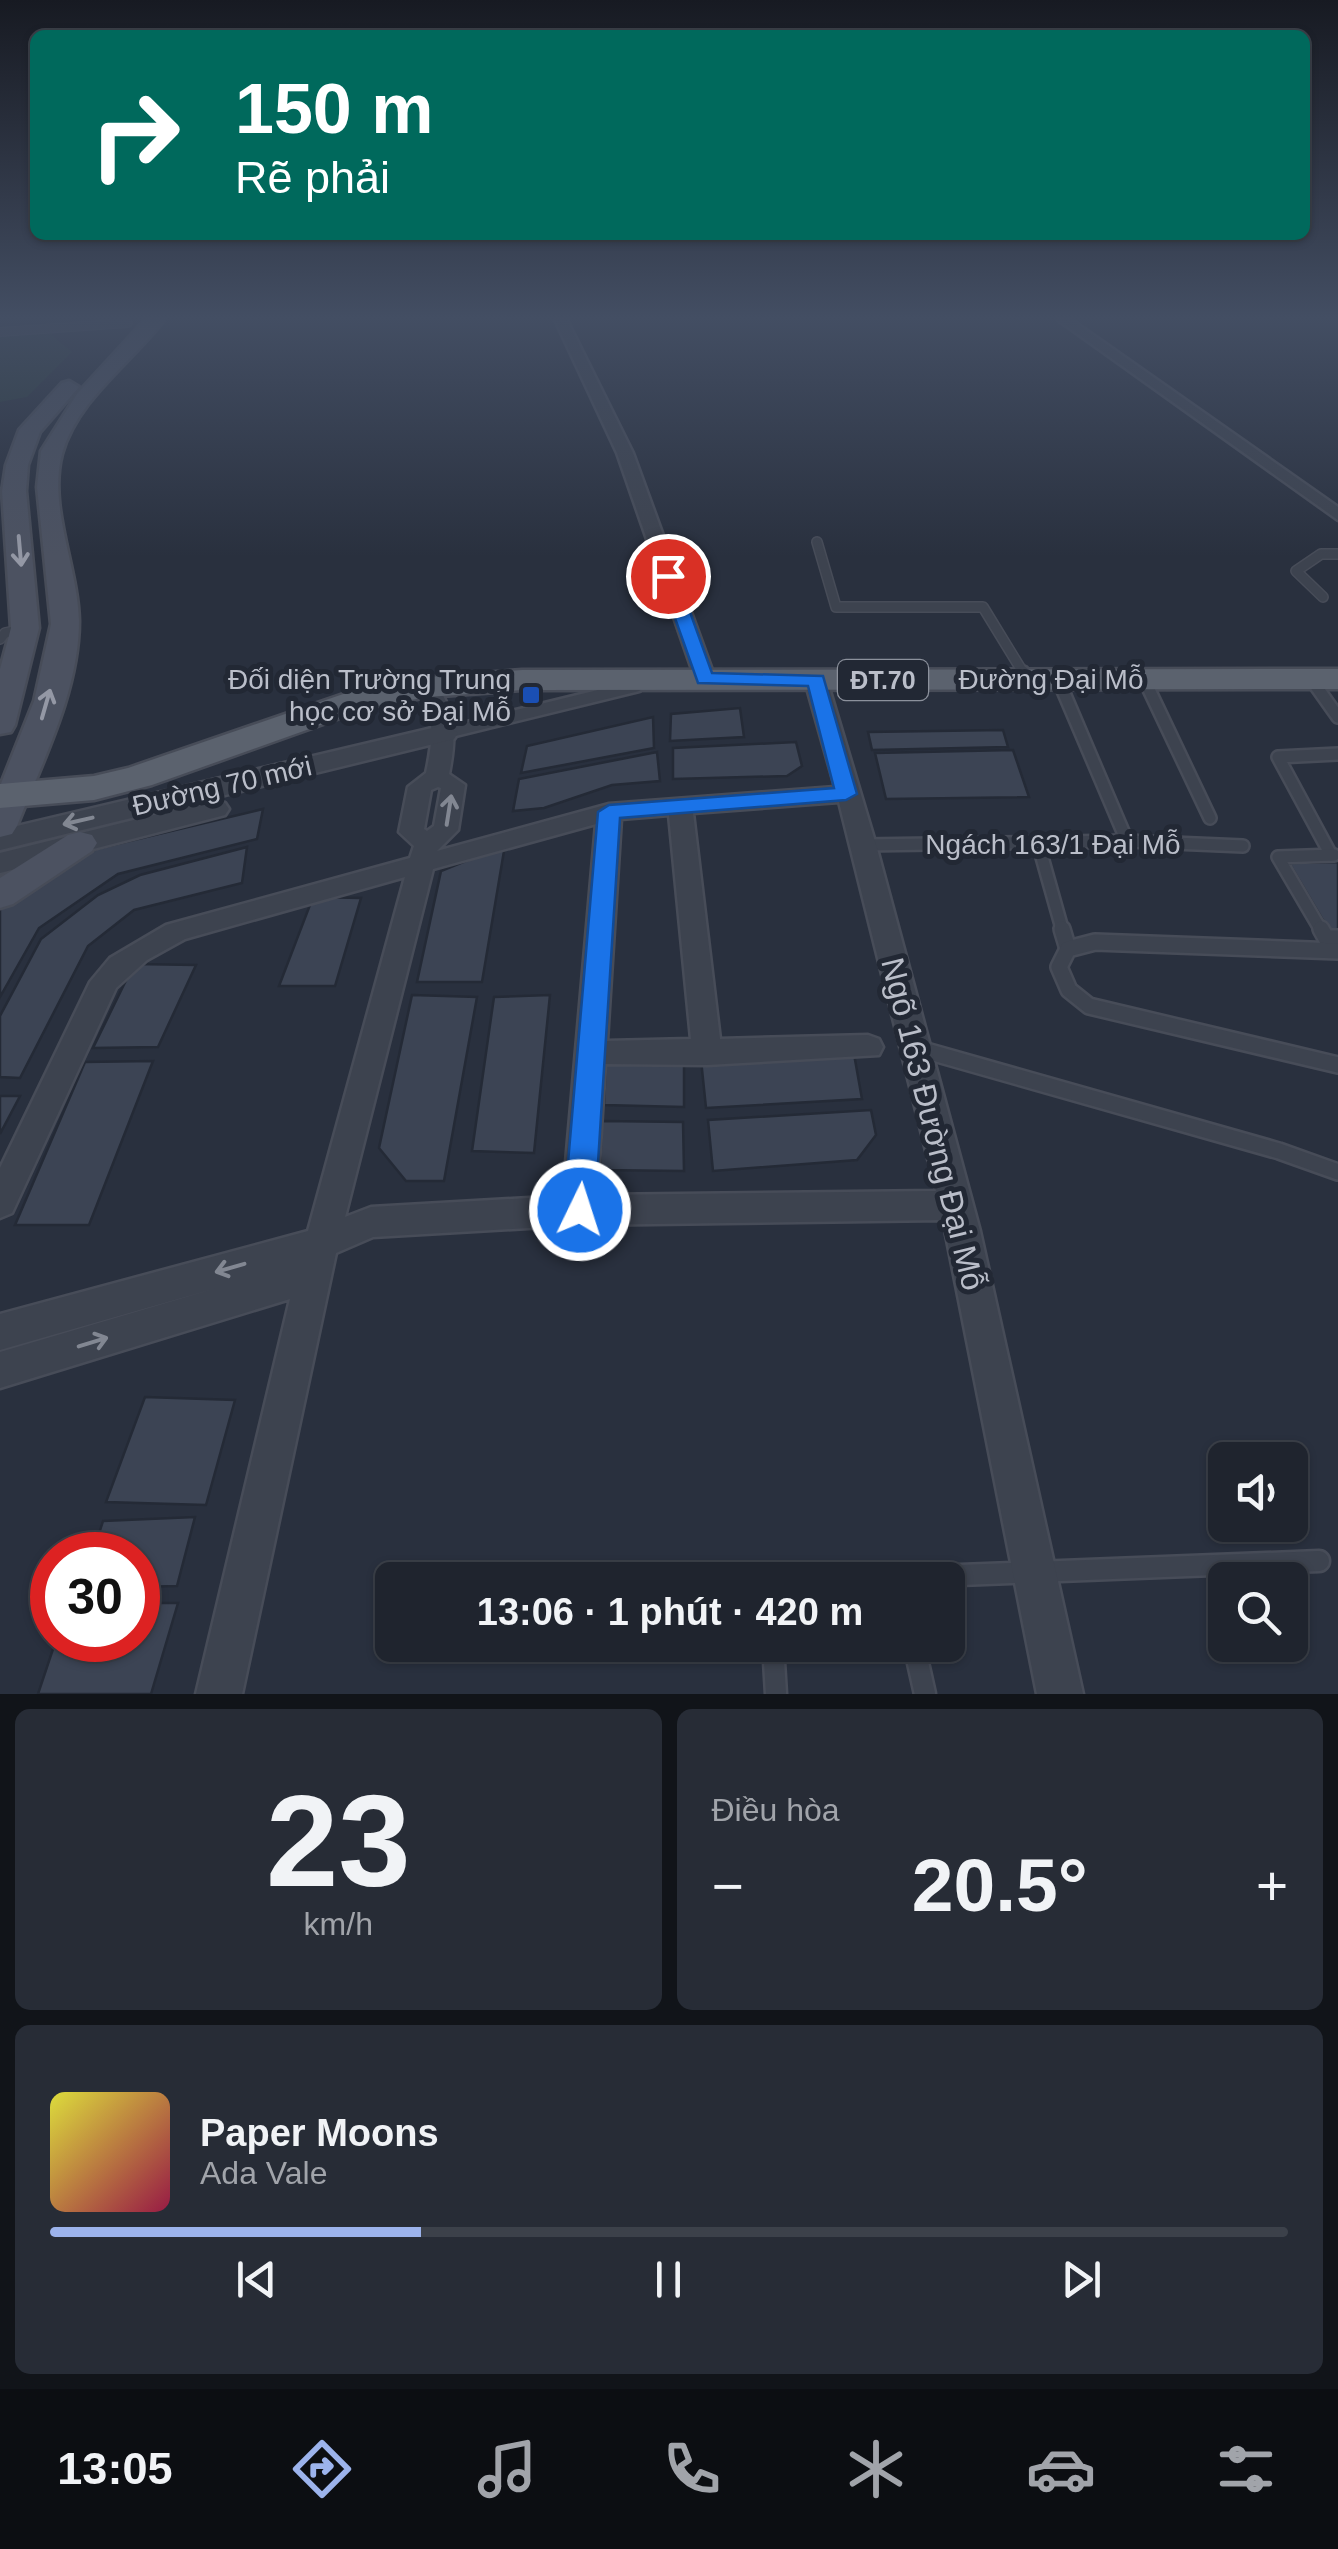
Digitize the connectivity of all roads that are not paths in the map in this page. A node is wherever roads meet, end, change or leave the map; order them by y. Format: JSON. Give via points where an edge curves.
{"nodes":[{"id":1,"x":58,"y":399,"type":"edge"},
{"id":2,"x":88,"y":399,"type":"edge"},
{"id":3,"x":600,"y":399,"type":"edge"},
{"id":4,"x":1176,"y":399,"type":"edge"},
{"id":5,"x":62,"y":429,"type":"junction"},
{"id":6,"x":30,"y":430,"type":"junction"},
{"id":7,"x":1338,"y":514,"type":"edge"},
{"id":8,"x":817,"y":542,"type":"dead end"},
{"id":9,"x":1338,"y":554,"type":"edge"},
{"id":10,"x":1323,"y":597,"type":"dead end"},
{"id":11,"x":26,"y":628,"type":"junction"},
{"id":12,"x":0,"y":640,"type":"edge"},
{"id":13,"x":705,"y":678,"type":"junction"},
{"id":14,"x":1144,"y":678,"type":"junction"},
{"id":15,"x":1043,"y":679,"type":"junction"},
{"id":16,"x":1325,"y":679,"type":"edge"},
{"id":17,"x":663,"y":680,"type":"junction"},
{"id":18,"x":816,"y":680,"type":"junction"},
{"id":19,"x":428,"y":687,"type":"junction"},
{"id":20,"x":1338,"y":718,"type":"edge"},
{"id":21,"x":0,"y":726,"type":"edge"},
{"id":22,"x":441,"y":754,"type":"junction"},
{"id":23,"x":1338,"y":754,"type":"edge"},
{"id":24,"x":846,"y":794,"type":"junction"},
{"id":25,"x":4,"y":806,"type":"edge"},
{"id":26,"x":680,"y":808,"type":"junction"},
{"id":27,"x":609,"y":812,"type":"junction"},
{"id":28,"x":1210,"y":818,"type":"dead end"},
{"id":29,"x":0,"y":840,"type":"edge"},
{"id":30,"x":1127,"y":841,"type":"junction"},
{"id":31,"x":1038,"y":842,"type":"junction"},
{"id":32,"x":80,"y":843,"type":"junction"},
{"id":33,"x":864,"y":845,"type":"junction"},
{"id":34,"x":1243,"y":846,"type":"dead end"},
{"id":35,"x":424,"y":853,"type":"junction"},
{"id":36,"x":1334,"y":855,"type":"edge"},
{"id":37,"x":0,"y":864,"type":"edge"},
{"id":38,"x":0,"y":896,"type":"edge"},
{"id":39,"x":1338,"y":938,"type":"edge"},
{"id":40,"x":1068,"y":949,"type":"junction"},
{"id":41,"x":1338,"y":952,"type":"edge"},
{"id":42,"x":868,"y":1047,"type":"dead end"},
{"id":43,"x":914,"y":1048,"type":"junction"},
{"id":44,"x":590,"y":1053,"type":"junction"},
{"id":45,"x":707,"y":1053,"type":"junction"},
{"id":46,"x":1338,"y":1064,"type":"edge"},
{"id":47,"x":1338,"y":1172,"type":"edge"},
{"id":48,"x":0,"y":1204,"type":"edge"},
{"id":49,"x":956,"y":1205,"type":"junction"},
{"id":50,"x":580,"y":1210,"type":"junction"},
{"id":51,"x":318,"y":1259,"type":"junction"},
{"id":52,"x":0,"y":1332,"type":"edge"},
{"id":53,"x":0,"y":1370,"type":"edge"},
{"id":54,"x":1319,"y":1560,"type":"dead end"},
{"id":55,"x":1034,"y":1572,"type":"junction"},
{"id":56,"x":965,"y":1575,"type":"edge"},
{"id":57,"x":773,"y":1662,"type":"edge"},
{"id":58,"x":918,"y":1662,"type":"edge"},
{"id":59,"x":219,"y":1694,"type":"edge"},
{"id":60,"x":776,"y":1694,"type":"edge"},
{"id":61,"x":925,"y":1694,"type":"edge"},
{"id":62,"x":1060,"y":1694,"type":"edge"}],
"edges":[{"from":1,"to":6,"type":"main road"},
{"from":2,"to":5,"type":"main road"},
{"from":3,"to":13,"type":"street","via":[[626,453]]},
{"from":4,"to":7,"type":"street"},
{"from":5,"to":6,"type":"main road"},
{"from":25,"to":5,"type":"main road","one_way":true,"via":[[38,730],[65,624],[47,484]]},
{"from":6,"to":11,"type":"main road","one_way":true,"via":[[14,490]]},
{"from":8,"to":15,"type":"lane","via":[[836,606],[982,607]]},
{"from":9,"to":10,"type":"lane","via":[[1321,554],[1296,571]]},
{"from":11,"to":12,"type":"lane"},
{"from":11,"to":21,"type":"main road"},
{"from":13,"to":17,"type":"main road","name":"Đường Đại Mỗ","number":"ĐT.70"},
{"from":13,"to":18,"type":"main road","name":"Đường Đại Mỗ","number":"ĐT.70"},
{"from":14,"to":15,"type":"main road","name":"Đường Đại Mỗ","number":"ĐT.70"},
{"from":14,"to":16,"type":"main road","name":"Đường Đại Mỗ","number":"ĐT.70"},
{"from":14,"to":28,"type":"lane"},
{"from":15,"to":18,"type":"main road","name":"Đường Đại Mỗ","number":"ĐT.70"},
{"from":15,"to":30,"type":"lane"},
{"from":16,"to":20,"type":"lane"},
{"from":17,"to":19,"type":"main road","name":"Đường Đại Mỗ","number":"ĐT.70"},
{"from":17,"to":22,"type":"lane"},
{"from":18,"to":24,"type":"street","name":"Ngõ 163 Đường Đại Mỗ"},
{"from":19,"to":22,"type":"street","via":[[439,702]]},
{"from":19,"to":25,"type":"main road","name":"Đường Đại Mỗ","number":"ĐT.70","via":[[364,698],[139,777]]},
{"from":22,"to":29,"type":"street","name":"Đường 70 mới","one_way":true},
{"from":22,"to":32,"type":"street","name":"Đường 70 mới"},
{"from":22,"to":35,"type":"street","via":[[453,784],[446,830]]},
{"from":23,"to":36,"type":"lane","via":[[1278,757]]},
{"from":24,"to":26,"type":"street"},
{"from":24,"to":33,"type":"street","name":"Ngõ 163 Đường Đại Mỗ"},
{"from":26,"to":27,"type":"street"},
{"from":26,"to":45,"type":"street"},
{"from":27,"to":35,"type":"street"},
{"from":27,"to":44,"type":"street"},
{"from":30,"to":31,"type":"lane","name":"Ngách 163/1 Đại Mỗ"},
{"from":30,"to":34,"type":"lane","name":"Ngách 163/1 Đại Mỗ"},
{"from":31,"to":33,"type":"lane","name":"Ngách 163/1 Đại Mỗ"},
{"from":31,"to":40,"type":"lane"},
{"from":32,"to":37,"type":"street","name":"Đường 70 mới"},
{"from":32,"to":38,"type":"main road"},
{"from":33,"to":43,"type":"street","name":"Ngõ 163 Đường Đại Mỗ"},
{"from":35,"to":48,"type":"street","via":[[176,932],[122,961],[104,982]]},
{"from":35,"to":51,"type":"street"},
{"from":36,"to":39,"type":"lane","via":[[1278,857],[1326,938]]},
{"from":40,"to":41,"type":"lane","via":[[1132,942]]},
{"from":40,"to":46,"type":"lane","via":[[1059,967],[1069,990],[1090,1006]]},
{"from":42,"to":45,"type":"street"},
{"from":43,"to":47,"type":"lane"},
{"from":43,"to":49,"type":"street","name":"Ngõ 163 Đường Đại Mỗ"},
{"from":44,"to":45,"type":"street"},
{"from":44,"to":50,"type":"street"},
{"from":49,"to":50,"type":"street"},
{"from":49,"to":55,"type":"street","name":"Ngõ 163 Đường Đại Mỗ"},
{"from":50,"to":51,"type":"street","via":[[370,1222]]},
{"from":51,"to":52,"type":"street","one_way":true},
{"from":53,"to":51,"type":"street","one_way":true},
{"from":51,"to":59,"type":"street"},
{"from":54,"to":55,"type":"lane"},
{"from":55,"to":56,"type":"lane"},
{"from":55,"to":62,"type":"street","name":"Ngõ 163 Đường Đại Mỗ"},
{"from":57,"to":60,"type":"lane"},
{"from":58,"to":61,"type":"lane"}]}
